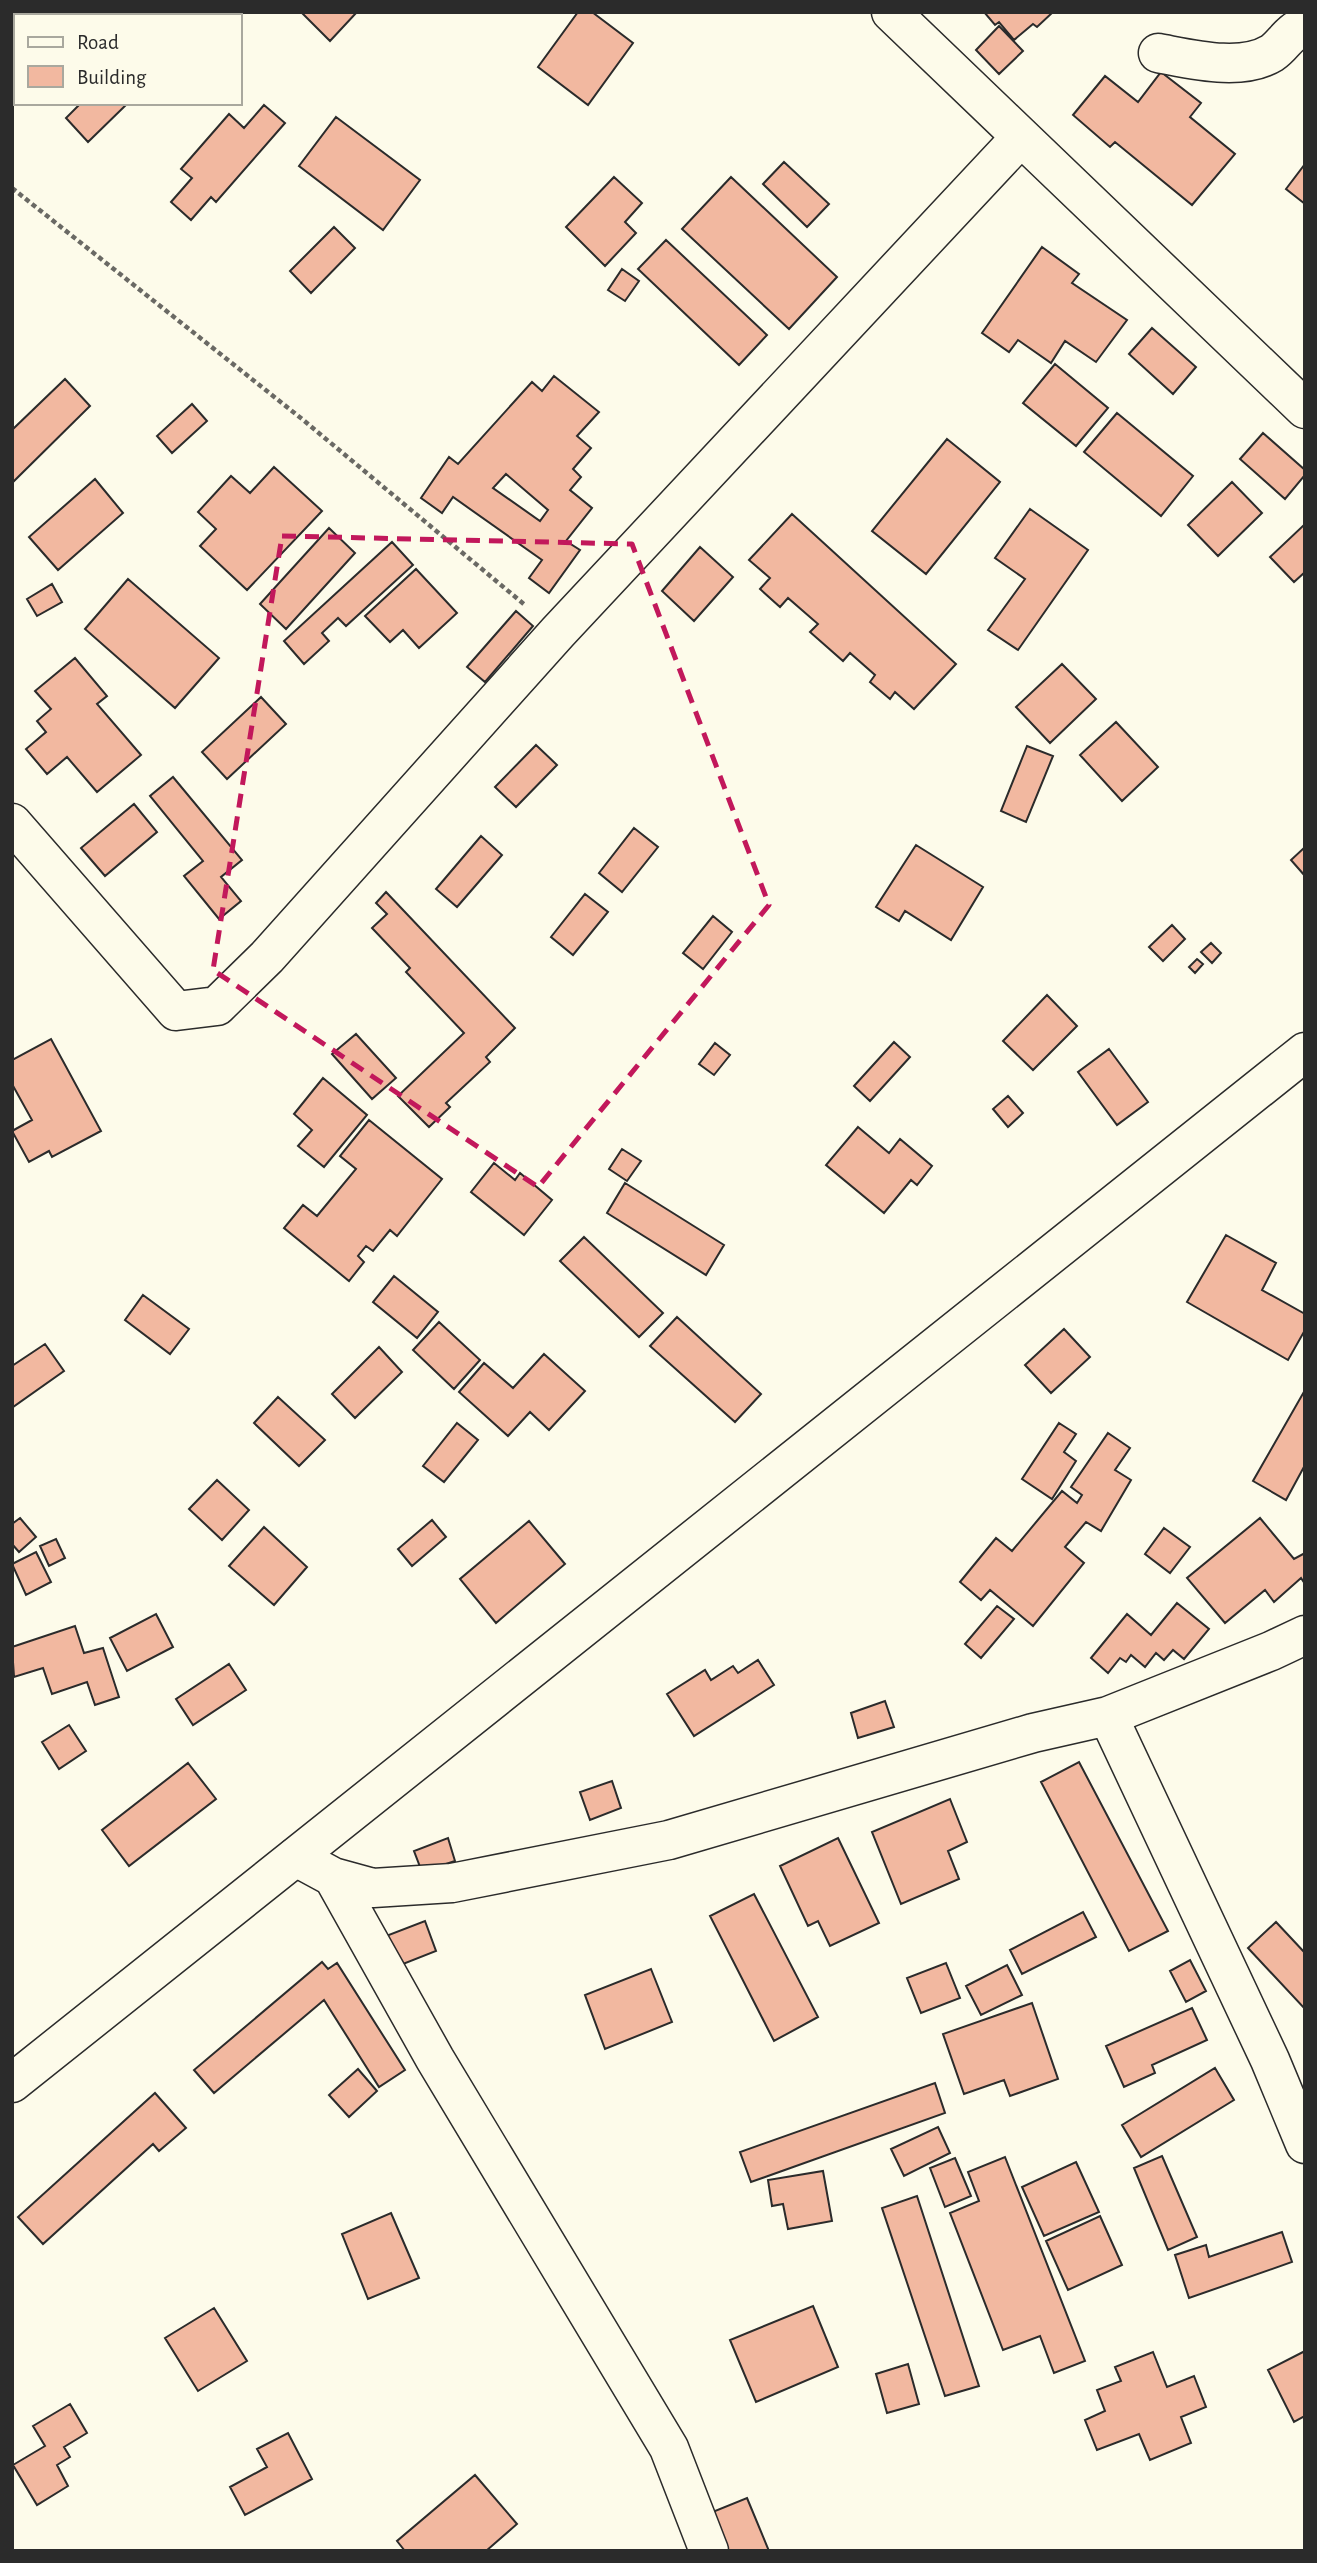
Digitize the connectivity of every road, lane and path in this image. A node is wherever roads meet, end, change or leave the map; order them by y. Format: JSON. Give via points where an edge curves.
{"nodes":[{"id":1,"x":891,"y":12,"type":"edge"},
{"id":2,"x":1305,"y":26,"type":"edge"},
{"id":3,"x":1158,"y":53,"type":"dead end"},
{"id":4,"x":1021,"y":137,"type":"junction"},
{"id":5,"x":12,"y":188,"type":"edge"},
{"id":6,"x":1305,"y":409,"type":"edge"},
{"id":7,"x":558,"y":632,"type":"junction"},
{"id":8,"x":12,"y":823,"type":"edge"},
{"id":9,"x":1305,"y":1052,"type":"edge"},
{"id":10,"x":1305,"y":1635,"type":"edge"},
{"id":11,"x":1108,"y":1716,"type":"junction"},
{"id":12,"x":296,"y":1857,"type":"junction"},
{"id":13,"x":333,"y":1878,"type":"junction"},
{"id":14,"x":12,"y":2083,"type":"edge"},
{"id":15,"x":1305,"y":2144,"type":"edge"},
{"id":16,"x":709,"y":2551,"type":"edge"}],
"edges":[{"from":1,"to":4,"type":"street"},
{"from":2,"to":3,"type":"street","via":[[1256,61],[1214,63]]},
{"from":4,"to":6,"type":"street"},
{"from":4,"to":7,"type":"street"},
{"from":5,"to":7,"type":"path","via":[[302,419]]},
{"from":7,"to":8,"type":"street","via":[[267,957],[216,1006],[176,1011]]},
{"from":9,"to":12,"type":"street"},
{"from":10,"to":11,"type":"street"},
{"from":11,"to":13,"type":"street","via":[[1033,1733],[669,1840],[452,1883],[373,1888]]},
{"from":11,"to":15,"type":"street"},
{"from":12,"to":13,"type":"street"},
{"from":12,"to":14,"type":"street"},
{"from":13,"to":16,"type":"street","via":[[669,2448]]}]}
